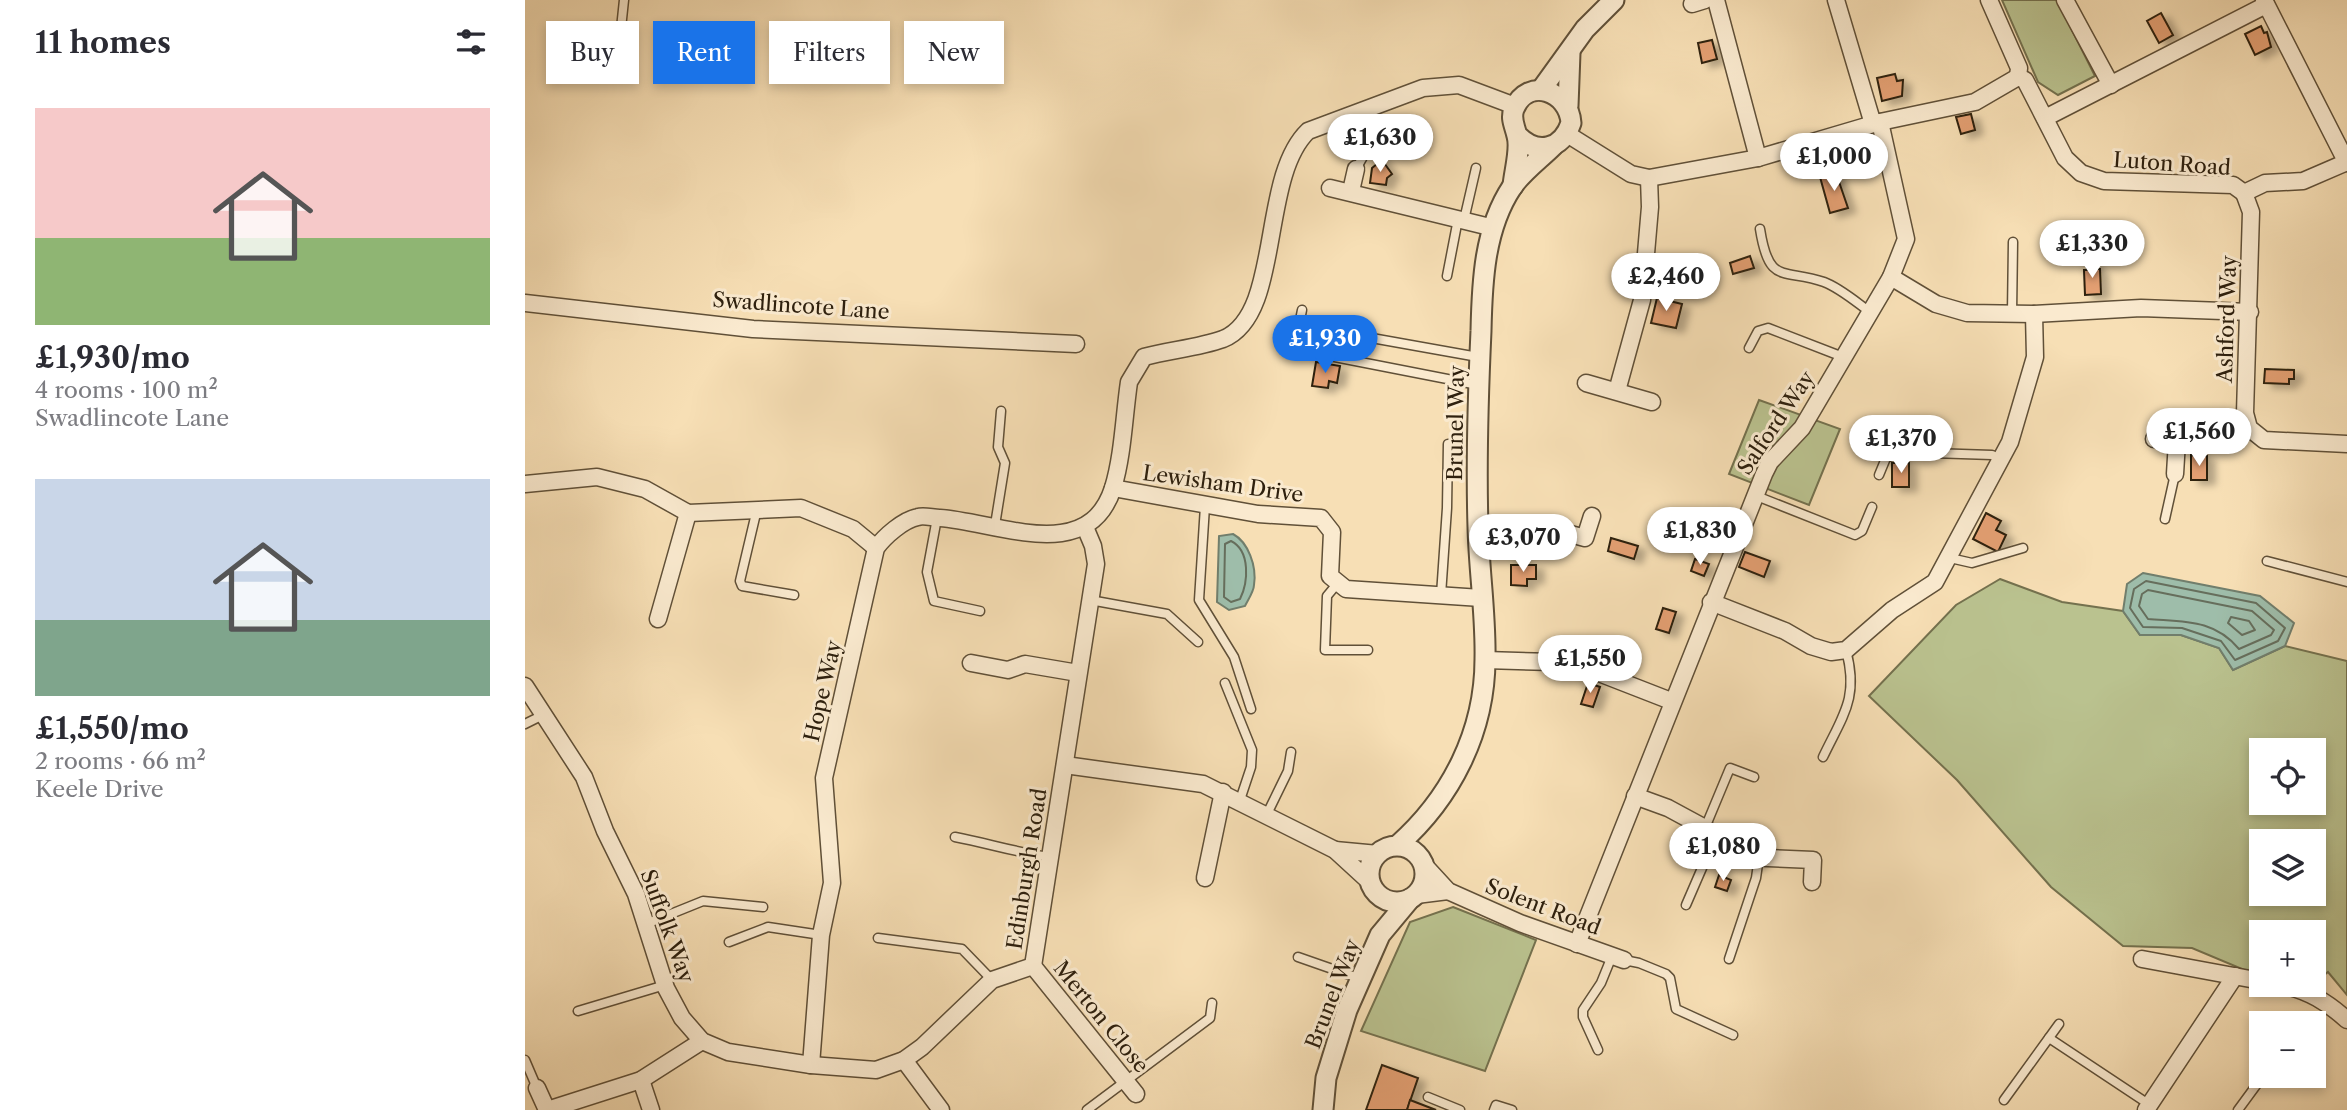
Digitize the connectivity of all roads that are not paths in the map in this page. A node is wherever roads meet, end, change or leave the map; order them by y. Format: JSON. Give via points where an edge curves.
{"nodes":[{"id":1,"x":624,"y":0,"type":"edge"},
{"id":2,"x":1614,"y":0,"type":"edge"},
{"id":3,"x":1716,"y":0,"type":"edge"},
{"id":4,"x":1836,"y":0,"type":"edge"},
{"id":5,"x":1989,"y":0,"type":"edge"},
{"id":6,"x":2065,"y":0,"type":"edge"},
{"id":7,"x":2265,"y":3,"type":"edge"},
{"id":8,"x":622,"y":21,"type":"edge"},
{"id":9,"x":1570,"y":53,"type":"junction"},
{"id":10,"x":2018,"y":78,"type":"junction"},
{"id":11,"x":2111,"y":85,"type":"junction"},
{"id":12,"x":1541,"y":90,"type":"junction"},
{"id":13,"x":1515,"y":106,"type":"junction"},
{"id":14,"x":1568,"y":106,"type":"junction"},
{"id":15,"x":2045,"y":118,"type":"junction"},
{"id":16,"x":1418,"y":123,"type":"dead end"},
{"id":17,"x":1877,"y":123,"type":"junction"},
{"id":18,"x":1518,"y":136,"type":"junction"},
{"id":19,"x":1560,"y":140,"type":"junction"},
{"id":20,"x":1758,"y":158,"type":"junction"},
{"id":21,"x":2347,"y":163,"type":"edge"},
{"id":22,"x":1476,"y":168,"type":"dead end"},
{"id":23,"x":1356,"y":169,"type":"joint"},
{"id":24,"x":1649,"y":178,"type":"junction"},
{"id":25,"x":1513,"y":186,"type":"junction"},
{"id":26,"x":1330,"y":188,"type":"dead end"},
{"id":27,"x":1351,"y":191,"type":"junction"},
{"id":28,"x":2244,"y":193,"type":"junction"},
{"id":29,"x":1461,"y":219,"type":"junction"},
{"id":30,"x":1494,"y":228,"type":"junction"},
{"id":31,"x":1760,"y":229,"type":"dead end"},
{"id":32,"x":2013,"y":242,"type":"dead end"},
{"id":33,"x":1447,"y":276,"type":"dead end"},
{"id":34,"x":1891,"y":277,"type":"junction"},
{"id":35,"x":525,"y":303,"type":"edge"},
{"id":36,"x":1302,"y":310,"type":"dead end"},
{"id":37,"x":1870,"y":312,"type":"junction"},
{"id":38,"x":2250,"y":312,"type":"junction"},
{"id":39,"x":2012,"y":314,"type":"junction"},
{"id":40,"x":2034,"y":314,"type":"junction"},
{"id":41,"x":1076,"y":344,"type":"dead end"},
{"id":42,"x":1749,"y":348,"type":"dead end"},
{"id":43,"x":1299,"y":350,"type":"dead end"},
{"id":44,"x":1480,"y":357,"type":"junction"},
{"id":45,"x":1843,"y":357,"type":"junction"},
{"id":46,"x":1586,"y":383,"type":"dead end"},
{"id":47,"x":1479,"y":385,"type":"junction"},
{"id":48,"x":1617,"y":391,"type":"junction"},
{"id":49,"x":1652,"y":402,"type":"dead end"},
{"id":50,"x":1001,"y":411,"type":"dead end"},
{"id":51,"x":2249,"y":428,"type":"junction"},
{"id":52,"x":2154,"y":439,"type":"dead end"},
{"id":53,"x":2177,"y":441,"type":"junction"},
{"id":54,"x":1448,"y":444,"type":"dead end"},
{"id":55,"x":2347,"y":444,"type":"edge"},
{"id":56,"x":2001,"y":459,"type":"junction"},
{"id":57,"x":2175,"y":474,"type":"joint"},
{"id":58,"x":1879,"y":475,"type":"dead end"},
{"id":59,"x":525,"y":484,"type":"edge"},
{"id":60,"x":1113,"y":488,"type":"junction"},
{"id":61,"x":1754,"y":495,"type":"junction"},
{"id":62,"x":1205,"y":506,"type":"junction"},
{"id":63,"x":1872,"y":507,"type":"dead end"},
{"id":64,"x":757,"y":509,"type":"junction"},
{"id":65,"x":688,"y":513,"type":"junction"},
{"id":66,"x":1592,"y":516,"type":"dead end"},
{"id":67,"x":937,"y":518,"type":"junction"},
{"id":68,"x":2165,"y":519,"type":"dead end"},
{"id":69,"x":995,"y":525,"type":"junction"},
{"id":70,"x":1478,"y":526,"type":"junction"},
{"id":71,"x":1085,"y":527,"type":"junction"},
{"id":72,"x":1676,"y":527,"type":"dead end"},
{"id":73,"x":876,"y":548,"type":"junction"},
{"id":74,"x":1733,"y":548,"type":"junction"},
{"id":75,"x":2023,"y":548,"type":"dead end"},
{"id":76,"x":1950,"y":558,"type":"junction"},
{"id":77,"x":2267,"y":561,"type":"dead end"},
{"id":78,"x":2347,"y":582,"type":"edge"},
{"id":79,"x":1337,"y":584,"type":"junction"},
{"id":80,"x":794,"y":595,"type":"dead end"},
{"id":81,"x":1441,"y":595,"type":"junction"},
{"id":82,"x":1481,"y":598,"type":"junction"},
{"id":83,"x":1089,"y":600,"type":"junction"},
{"id":84,"x":1711,"y":602,"type":"junction"},
{"id":85,"x":980,"y":611,"type":"dead end"},
{"id":86,"x":658,"y":619,"type":"dead end"},
{"id":87,"x":1198,"y":642,"type":"dead end"},
{"id":88,"x":1368,"y":650,"type":"dead end"},
{"id":89,"x":1846,"y":650,"type":"junction"},
{"id":90,"x":1485,"y":660,"type":"junction"},
{"id":91,"x":971,"y":663,"type":"dead end"},
{"id":92,"x":1078,"y":673,"type":"junction"},
{"id":93,"x":1225,"y":683,"type":"dead end"},
{"id":94,"x":525,"y":689,"type":"edge"},
{"id":95,"x":1671,"y":701,"type":"junction"},
{"id":96,"x":1251,"y":709,"type":"dead end"},
{"id":97,"x":543,"y":715,"type":"junction"},
{"id":98,"x":525,"y":724,"type":"edge"},
{"id":99,"x":1291,"y":752,"type":"dead end"},
{"id":100,"x":1823,"y":757,"type":"dead end"},
{"id":101,"x":1065,"y":765,"type":"junction"},
{"id":102,"x":1754,"y":777,"type":"dead end"},
{"id":103,"x":1223,"y":792,"type":"junction"},
{"id":104,"x":1635,"y":796,"type":"junction"},
{"id":105,"x":1240,"y":800,"type":"junction"},
{"id":106,"x":1267,"y":814,"type":"junction"},
{"id":107,"x":1425,"y":821,"type":"junction"},
{"id":108,"x":1710,"y":833,"type":"junction"},
{"id":109,"x":955,"y":837,"type":"dead end"},
{"id":110,"x":1398,"y":845,"type":"junction"},
{"id":111,"x":1335,"y":850,"type":"junction"},
{"id":112,"x":1378,"y":854,"type":"junction"},
{"id":113,"x":1051,"y":857,"type":"junction"},
{"id":114,"x":1759,"y":857,"type":"junction"},
{"id":115,"x":1423,"y":863,"type":"junction"},
{"id":116,"x":1205,"y":878,"type":"dead end"},
{"id":117,"x":1812,"y":882,"type":"dead end"},
{"id":118,"x":1373,"y":888,"type":"junction"},
{"id":119,"x":1448,"y":891,"type":"junction"},
{"id":120,"x":1413,"y":897,"type":"junction"},
{"id":121,"x":1686,"y":905,"type":"dead end"},
{"id":122,"x":763,"y":906,"type":"dead end"},
{"id":123,"x":646,"y":924,"type":"junction"},
{"id":124,"x":821,"y":935,"type":"junction"},
{"id":125,"x":1380,"y":935,"type":"junction"},
{"id":126,"x":878,"y":938,"type":"dead end"},
{"id":127,"x":729,"y":942,"type":"dead end"},
{"id":128,"x":1577,"y":944,"type":"junction"},
{"id":129,"x":1298,"y":957,"type":"dead end"},
{"id":130,"x":1618,"y":958,"type":"junction"},
{"id":131,"x":1730,"y":959,"type":"dead end"},
{"id":132,"x":2142,"y":959,"type":"dead end"},
{"id":133,"x":1033,"y":966,"type":"junction"},
{"id":134,"x":2235,"y":976,"type":"junction"},
{"id":135,"x":1362,"y":979,"type":"junction"},
{"id":136,"x":2249,"y":979,"type":"edge"},
{"id":137,"x":992,"y":980,"type":"junction"},
{"id":138,"x":665,"y":985,"type":"junction"},
{"id":139,"x":2316,"y":997,"type":"edge"},
{"id":140,"x":1212,"y":1003,"type":"dead end"},
{"id":141,"x":578,"y":1011,"type":"dead end"},
{"id":142,"x":2347,"y":1020,"type":"edge"},
{"id":143,"x":2059,"y":1024,"type":"dead end"},
{"id":144,"x":1733,"y":1035,"type":"dead end"},
{"id":145,"x":2049,"y":1038,"type":"junction"},
{"id":146,"x":702,"y":1041,"type":"junction"},
{"id":147,"x":1598,"y":1051,"type":"dead end"},
{"id":148,"x":525,"y":1060,"type":"edge"},
{"id":149,"x":904,"y":1060,"type":"junction"},
{"id":150,"x":811,"y":1065,"type":"junction"},
{"id":151,"x":641,"y":1080,"type":"junction"},
{"id":152,"x":1131,"y":1087,"type":"junction"},
{"id":153,"x":537,"y":1088,"type":"joint"},
{"id":154,"x":2254,"y":1088,"type":"edge"},
{"id":155,"x":1428,"y":1097,"type":"dead end"},
{"id":156,"x":2004,"y":1100,"type":"dead end"},
{"id":157,"x":2149,"y":1108,"type":"edge"},
{"id":158,"x":547,"y":1110,"type":"edge"},
{"id":159,"x":651,"y":1110,"type":"edge"},
{"id":160,"x":941,"y":1110,"type":"edge"},
{"id":161,"x":1087,"y":1110,"type":"edge"},
{"id":162,"x":1323,"y":1110,"type":"edge"},
{"id":163,"x":1460,"y":1110,"type":"edge"},
{"id":164,"x":1494,"y":1110,"type":"edge"},
{"id":165,"x":1512,"y":1110,"type":"edge"},
{"id":166,"x":2238,"y":1110,"type":"edge"}],
"edges":[{"from":1,"to":8,"type":"lane"},
{"from":2,"to":9,"type":"street","via":[[1585,29]]},
{"from":3,"to":20,"type":"street"},
{"from":4,"to":17,"type":"street","name":"Salford Way"},
{"from":5,"to":10,"type":"street","via":[[2019,68]]},
{"from":6,"to":11,"type":"street"},
{"from":7,"to":11,"type":"street"},
{"from":7,"to":21,"type":"street"},
{"from":9,"to":12,"type":"street"},
{"from":9,"to":14,"type":"street"},
{"from":10,"to":15,"type":"street","name":"Luton Road","via":[[2025,80]]},
{"from":10,"to":17,"type":"street","via":[[1975,102]]},
{"from":11,"to":15,"type":"street"},
{"from":12,"to":13,"type":"street","via":[[1524,96]]},
{"from":12,"to":14,"type":"street","via":[[1558,95]]},
{"from":13,"to":18,"type":"street","via":[[1512,120]]},
{"from":13,"to":60,"type":"street","via":[[1459,85],[1423,88],[1308,131],[1289,157],[1271,224],[1261,292],[1243,324],[1225,338],[1144,357],[1129,382]]},
{"from":14,"to":19,"type":"street","via":[[1571,123]]},
{"from":15,"to":28,"type":"street","name":"Luton Road","via":[[2065,158],[2081,173],[2104,181],[2233,185]]},
{"from":16,"to":23,"type":"lane","via":[[1364,155]]},
{"from":17,"to":20,"type":"street"},
{"from":17,"to":34,"type":"street","name":"Salford Way","via":[[1906,239]]},
{"from":18,"to":19,"type":"street","via":[[1536,148]]},
{"from":18,"to":25,"type":"street","name":"Brunel Way"},
{"from":19,"to":24,"type":"street"},
{"from":19,"to":25,"type":"street","name":"Brunel Way"},
{"from":20,"to":24,"type":"street"},
{"from":21,"to":28,"type":"street","name":"Luton Road","via":[[2303,181],[2265,183]]},
{"from":22,"to":29,"type":"lane"},
{"from":23,"to":27,"type":"street"},
{"from":24,"to":48,"type":"street","via":[[1643,300]]},
{"from":25,"to":30,"type":"street","name":"Brunel Way"},
{"from":26,"to":27,"type":"street"},
{"from":27,"to":29,"type":"street"},
{"from":28,"to":38,"type":"street","name":"Ashford Way","via":[[2251,212]]},
{"from":29,"to":30,"type":"street"},
{"from":29,"to":33,"type":"lane"},
{"from":30,"to":44,"type":"street","name":"Brunel Way","via":[[1483,276]]},
{"from":31,"to":37,"type":"lane","via":[[1764,253],[1784,275],[1833,286]]},
{"from":32,"to":39,"type":"lane"},
{"from":34,"to":37,"type":"street","name":"Salford Way"},
{"from":34,"to":39,"type":"street","via":[[1946,307],[1966,313]]},
{"from":35,"to":41,"type":"street","name":"Swadlincote Lane","via":[[753,328]]},
{"from":36,"to":44,"type":"lane","via":[[1299,325]]},
{"from":37,"to":45,"type":"street","name":"Salford Way"},
{"from":38,"to":40,"type":"street","via":[[2141,308]]},
{"from":38,"to":51,"type":"street","name":"Ashford Way","via":[[2245,413]]},
{"from":39,"to":40,"type":"street"},
{"from":40,"to":56,"type":"street","via":[[2030,383]]},
{"from":42,"to":45,"type":"lane","via":[[1758,331],[1767,328]]},
{"from":43,"to":47,"type":"lane"},
{"from":44,"to":47,"type":"street","name":"Brunel Way"},
{"from":45,"to":61,"type":"street","name":"Salford Way","via":[[1802,428],[1770,462]]},
{"from":46,"to":48,"type":"street"},
{"from":47,"to":70,"type":"street","name":"Brunel Way"},
{"from":48,"to":49,"type":"street"},
{"from":50,"to":69,"type":"lane","via":[[998,447],[1005,463]]},
{"from":51,"to":53,"type":"street","via":[[2234,438]]},
{"from":51,"to":55,"type":"street","via":[[2264,440]]},
{"from":52,"to":53,"type":"street"},
{"from":53,"to":57,"type":"street"},
{"from":54,"to":81,"type":"lane"},
{"from":56,"to":58,"type":"lane","via":[[1901,452],[1886,458]]},
{"from":56,"to":76,"type":"street"},
{"from":57,"to":68,"type":"lane"},
{"from":59,"to":65,"type":"street","via":[[597,477],[645,489]]},
{"from":60,"to":62,"type":"street","name":"Lewisham Drive"},
{"from":60,"to":71,"type":"street"},
{"from":61,"to":63,"type":"lane","via":[[1855,535],[1862,531]]},
{"from":61,"to":74,"type":"street","name":"Salford Way"},
{"from":62,"to":79,"type":"street","name":"Lewisham Drive","via":[[1321,518],[1332,532],[1330,576]]},
{"from":62,"to":96,"type":"lane","via":[[1199,600],[1234,657]]},
{"from":64,"to":65,"type":"street"},
{"from":64,"to":73,"type":"street","via":[[800,508],[853,529]]},
{"from":64,"to":80,"type":"lane","via":[[742,586]]},
{"from":65,"to":86,"type":"street"},
{"from":66,"to":70,"type":"street","via":[[1585,538],[1541,526]]},
{"from":67,"to":69,"type":"street"},
{"from":67,"to":73,"type":"street","via":[[918,517],[886,535]]},
{"from":67,"to":85,"type":"lane","via":[[927,572],[934,601]]},
{"from":69,"to":71,"type":"street","via":[[1057,535]]},
{"from":70,"to":82,"type":"street","name":"Brunel Way"},
{"from":71,"to":83,"type":"street","name":"Edinburgh Road","via":[[1096,564]]},
{"from":72,"to":74,"type":"lane"},
{"from":73,"to":124,"type":"street","name":"Hope Way","via":[[824,778],[832,883]]},
{"from":74,"to":84,"type":"street","name":"Salford Way"},
{"from":75,"to":76,"type":"lane","via":[[1972,562]]},
{"from":76,"to":89,"type":"street","via":[[1935,582],[1892,610]]},
{"from":77,"to":78,"type":"lane"},
{"from":79,"to":81,"type":"street","via":[[1346,589]]},
{"from":79,"to":88,"type":"lane","via":[[1327,596],[1325,650]]},
{"from":81,"to":82,"type":"street"},
{"from":82,"to":90,"type":"street","name":"Brunel Way"},
{"from":83,"to":87,"type":"lane","via":[[1167,614]]},
{"from":83,"to":92,"type":"street","name":"Edinburgh Road"},
{"from":84,"to":89,"type":"street","via":[[1811,646],[1831,652]]},
{"from":84,"to":95,"type":"street","name":"Salford Way"},
{"from":89,"to":100,"type":"lane","via":[[1851,699]]},
{"from":90,"to":95,"type":"street","via":[[1581,666]]},
{"from":90,"to":107,"type":"street","name":"Brunel Way","via":[[1471,742],[1451,784]]},
{"from":91,"to":92,"type":"street","via":[[1008,670],[1025,664]]},
{"from":92,"to":101,"type":"street","name":"Edinburgh Road"},
{"from":93,"to":105,"type":"lane","via":[[1252,750]]},
{"from":94,"to":97,"type":"street","name":"Suffolk Way"},
{"from":95,"to":104,"type":"street","name":"Salford Way"},
{"from":97,"to":98,"type":"lane"},
{"from":97,"to":123,"type":"street","name":"Suffolk Way","via":[[584,778]]},
{"from":99,"to":106,"type":"lane","via":[[1288,771]]},
{"from":101,"to":103,"type":"street","via":[[1203,783]]},
{"from":101,"to":113,"type":"street","name":"Edinburgh Road"},
{"from":102,"to":108,"type":"lane","via":[[1730,768]]},
{"from":103,"to":105,"type":"street"},
{"from":103,"to":116,"type":"street"},
{"from":104,"to":108,"type":"street","via":[[1668,808]]},
{"from":104,"to":128,"type":"street","name":"Salford Way"},
{"from":105,"to":106,"type":"street"},
{"from":106,"to":111,"type":"street"},
{"from":107,"to":110,"type":"street","name":"Brunel Way"},
{"from":107,"to":115,"type":"street","name":"Brunel Way"},
{"from":108,"to":114,"type":"street","via":[[1744,857]]},
{"from":108,"to":121,"type":"lane"},
{"from":109,"to":113,"type":"lane"},
{"from":110,"to":112,"type":"street"},
{"from":110,"to":115,"type":"street","via":[[1407,847]]},
{"from":111,"to":112,"type":"street"},
{"from":111,"to":118,"type":"street"},
{"from":112,"to":118,"type":"street","via":[[1370,865]]},
{"from":113,"to":133,"type":"street","name":"Edinburgh Road"},
{"from":114,"to":117,"type":"street","via":[[1813,860]]},
{"from":114,"to":131,"type":"lane"},
{"from":115,"to":119,"type":"street","name":"Solent Road"},
{"from":115,"to":120,"type":"street","via":[[1424,883]]},
{"from":118,"to":120,"type":"street","via":[[1391,901]]},
{"from":118,"to":125,"type":"street","name":"Brunel Way"},
{"from":119,"to":120,"type":"street"},
{"from":119,"to":128,"type":"street","name":"Solent Road"},
{"from":120,"to":125,"type":"street","name":"Brunel Way"},
{"from":122,"to":123,"type":"lane","via":[[703,901]]},
{"from":123,"to":138,"type":"street","name":"Suffolk Way"},
{"from":124,"to":127,"type":"lane","via":[[768,927]]},
{"from":124,"to":150,"type":"street","name":"Hope Way"},
{"from":125,"to":135,"type":"street","name":"Brunel Way"},
{"from":126,"to":137,"type":"lane","via":[[962,949]]},
{"from":128,"to":130,"type":"street","name":"Solent Road"},
{"from":129,"to":135,"type":"lane"},
{"from":130,"to":144,"type":"lane","via":[[1660,970],[1670,978],[1676,1009]]},
{"from":130,"to":147,"type":"lane","via":[[1583,1010]]},
{"from":132,"to":134,"type":"street"},
{"from":133,"to":137,"type":"street","name":"Edinburgh Road"},
{"from":133,"to":152,"type":"street","name":"Merton Close"},
{"from":134,"to":136,"type":"street"},
{"from":134,"to":157,"type":"street"},
{"from":135,"to":162,"type":"street","name":"Brunel Way","via":[[1338,1032]]},
{"from":137,"to":149,"type":"street","name":"Edinburgh Road"},
{"from":138,"to":141,"type":"lane"},
{"from":138,"to":146,"type":"street","name":"Suffolk Way","via":[[682,1018]]},
{"from":139,"to":142,"type":"street"},
{"from":140,"to":152,"type":"lane","via":[[1210,1018]]},
{"from":143,"to":145,"type":"lane"},
{"from":145,"to":156,"type":"lane"},
{"from":145,"to":157,"type":"lane"},
{"from":146,"to":150,"type":"street","via":[[728,1052]]},
{"from":146,"to":151,"type":"street"},
{"from":148,"to":153,"type":"lane"},
{"from":149,"to":150,"type":"street","name":"Edinburgh Road","via":[[876,1070]]},
{"from":149,"to":160,"type":"street"},
{"from":151,"to":158,"type":"street"},
{"from":151,"to":159,"type":"street"},
{"from":152,"to":161,"type":"lane"},
{"from":153,"to":158,"type":"street"},
{"from":154,"to":166,"type":"lane"},
{"from":155,"to":163,"type":"lane"},
{"from":164,"to":165,"type":"lane","via":[[1496,1105]]}]}
